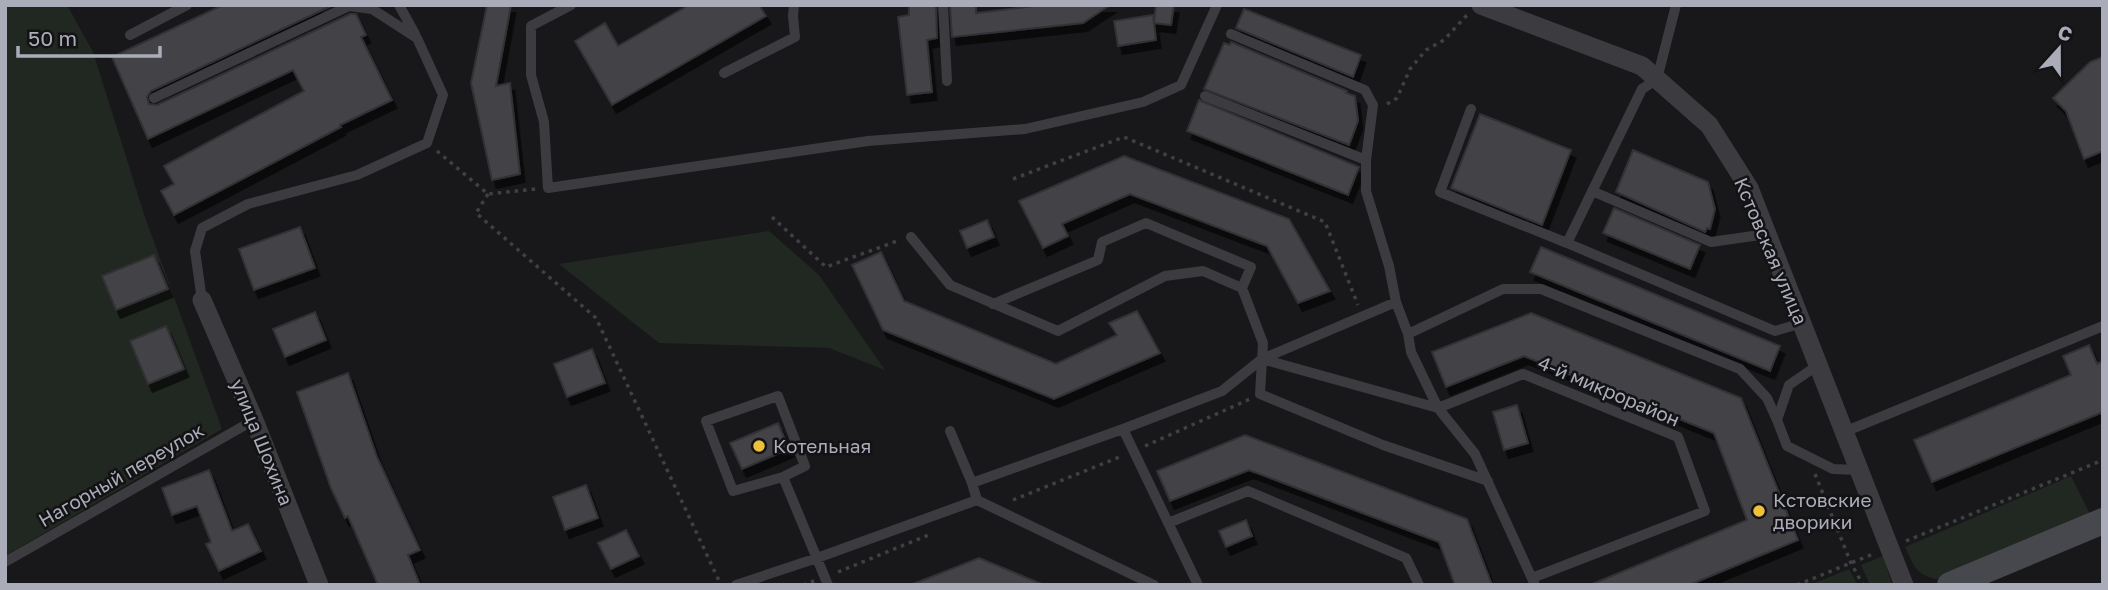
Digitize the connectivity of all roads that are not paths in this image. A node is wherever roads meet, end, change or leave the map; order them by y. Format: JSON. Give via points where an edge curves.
{"nodes":[{"id":1,"x":187,"y":5,"type":"edge"},
{"id":2,"x":398,"y":5,"type":"edge"},
{"id":3,"x":571,"y":5,"type":"edge"},
{"id":4,"x":794,"y":5,"type":"edge"},
{"id":5,"x":943,"y":5,"type":"edge"},
{"id":6,"x":1217,"y":5,"type":"edge"},
{"id":7,"x":1676,"y":5,"type":"edge"},
{"id":8,"x":1475,"y":10,"type":"edge"},
{"id":9,"x":1231,"y":34,"type":"dead end"},
{"id":10,"x":130,"y":35,"type":"dead end"},
{"id":11,"x":417,"y":38,"type":"junction"},
{"id":12,"x":724,"y":73,"type":"dead end"},
{"id":13,"x":1657,"y":79,"type":"junction"},
{"id":14,"x":947,"y":80,"type":"dead end"},
{"id":15,"x":1205,"y":96,"type":"dead end"},
{"id":16,"x":154,"y":98,"type":"dead end"},
{"id":17,"x":1471,"y":109,"type":"dead end"},
{"id":18,"x":1366,"y":160,"type":"junction"},
{"id":19,"x":1592,"y":191,"type":"junction"},
{"id":20,"x":1767,"y":234,"type":"junction"},
{"id":21,"x":911,"y":237,"type":"road end"},
{"id":22,"x":1567,"y":243,"type":"junction"},
{"id":23,"x":1242,"y":288,"type":"junction"},
{"id":24,"x":202,"y":300,"type":"joint"},
{"id":25,"x":1396,"y":303,"type":"junction"},
{"id":26,"x":992,"y":304,"type":"junction"},
{"id":27,"x":1802,"y":323,"type":"junction"},
{"id":28,"x":2103,"y":326,"type":"edge"},
{"id":29,"x":1408,"y":334,"type":"junction"},
{"id":30,"x":1262,"y":359,"type":"junction"},
{"id":31,"x":1818,"y":365,"type":"junction"},
{"id":32,"x":1438,"y":408,"type":"junction"},
{"id":33,"x":254,"y":420,"type":"junction"},
{"id":34,"x":1777,"y":420,"type":"junction"},
{"id":35,"x":1123,"y":429,"type":"junction"},
{"id":36,"x":950,"y":431,"type":"dead end"},
{"id":37,"x":1844,"y":432,"type":"junction"},
{"id":38,"x":1859,"y":471,"type":"junction"},
{"id":39,"x":783,"y":477,"type":"junction"},
{"id":40,"x":1488,"y":481,"type":"junction"},
{"id":41,"x":971,"y":483,"type":"junction"},
{"id":42,"x":977,"y":500,"type":"junction"},
{"id":43,"x":2103,"y":521,"type":"edge"},
{"id":44,"x":1168,"y":523,"type":"junction"},
{"id":45,"x":817,"y":558,"type":"junction"},
{"id":46,"x":5,"y":562,"type":"edge"},
{"id":47,"x":826,"y":581,"type":"edge"},
{"id":48,"x":1533,"y":581,"type":"edge"},
{"id":49,"x":319,"y":585,"type":"edge"},
{"id":50,"x":736,"y":585,"type":"edge"},
{"id":51,"x":1154,"y":585,"type":"edge"},
{"id":52,"x":1198,"y":585,"type":"edge"},
{"id":53,"x":1419,"y":585,"type":"edge"},
{"id":54,"x":1904,"y":585,"type":"edge"},
{"id":55,"x":1950,"y":585,"type":"edge"}],
"edges":[{"from":1,"to":10,"type":"lane"},
{"from":2,"to":11,"type":"lane"},
{"from":3,"to":6,"type":"lane","via":[[530,26],[531,75],[544,122],[548,188],[868,141],[1024,129],[1143,102],[1181,85]]},
{"from":4,"to":12,"type":"lane","via":[[795,37]]},
{"from":5,"to":14,"type":"lane"},
{"from":7,"to":13,"type":"lane"},
{"from":8,"to":13,"type":"street","name":"Кстовская улица","via":[[1642,66]]},
{"from":9,"to":18,"type":"lane","name":"4-й микрорайон","via":[[1365,90],[1373,106]]},
{"from":11,"to":16,"type":"lane","via":[[372,9],[349,6]]},
{"from":11,"to":24,"type":"lane","via":[[443,94],[427,143],[357,176],[248,204],[202,228],[195,251]]},
{"from":13,"to":19,"type":"lane","via":[[1642,89]]},
{"from":13,"to":20,"type":"street","name":"Кстовская улица","via":[[1709,125],[1749,188]]},
{"from":15,"to":18,"type":"lane"},
{"from":17,"to":22,"type":"lane","via":[[1440,192]]},
{"from":18,"to":25,"type":"lane","name":"4-й микрорайон","via":[[1366,191]]},
{"from":19,"to":20,"type":"lane","via":[[1711,242]]},
{"from":19,"to":22,"type":"lane"},
{"from":20,"to":27,"type":"street","name":"Кстовская улица"},
{"from":21,"to":26,"type":"lane","via":[[950,285]]},
{"from":22,"to":27,"type":"lane","via":[[1775,331]]},
{"from":23,"to":26,"type":"lane","via":[[1203,271],[1165,276],[1058,331]]},
{"from":23,"to":26,"type":"lane","via":[[1251,267],[1146,223],[1102,242],[1098,260]]},
{"from":23,"to":30,"type":"lane","via":[[1263,343]]},
{"from":24,"to":33,"type":"street","name":"улица Шохина"},
{"from":25,"to":29,"type":"lane","name":"4-й микрорайон"},
{"from":25,"to":30,"type":"lane"},
{"from":27,"to":31,"type":"street","name":"Кстовская улица"},
{"from":28,"to":37,"type":"lane"},
{"from":29,"to":32,"type":"lane","name":"4-й микрорайон","via":[[1411,352]]},
{"from":29,"to":34,"type":"lane","via":[[1503,289],[1541,289],[1740,369],[1767,398]]},
{"from":30,"to":32,"type":"lane"},
{"from":30,"to":35,"type":"lane","via":[[1222,391]]},
{"from":30,"to":40,"type":"lane","via":[[1260,394],[1382,445]]},
{"from":31,"to":34,"type":"lane","via":[[1789,386]]},
{"from":31,"to":37,"type":"street","name":"Кстовская улица"},
{"from":32,"to":40,"type":"lane","name":"4-й микрорайон","via":[[1475,454]]},
{"from":32,"to":48,"type":"lane","name":"4-й микрорайон","via":[[1523,373],[1678,437],[1705,511]]},
{"from":33,"to":46,"type":"lane","name":"Нагорный переулок"},
{"from":33,"to":49,"type":"street","name":"улица Шохина"},
{"from":34,"to":38,"type":"lane","via":[[1787,446],[1833,469]]},
{"from":35,"to":41,"type":"lane"},
{"from":35,"to":44,"type":"lane"},
{"from":36,"to":41,"type":"lane"},
{"from":37,"to":38,"type":"street","name":"Кстовская улица"},
{"from":38,"to":54,"type":"street","name":"Кстовская улица"},
{"from":39,"to":39,"type":"lane","via":[[805,466],[778,396],[706,421],[733,491]]},
{"from":39,"to":45,"type":"lane"},
{"from":40,"to":48,"type":"lane","name":"4-й микрорайон"},
{"from":41,"to":42,"type":"lane"},
{"from":42,"to":45,"type":"lane"},
{"from":42,"to":51,"type":"lane"},
{"from":43,"to":55,"type":"main road"},
{"from":44,"to":52,"type":"lane"},
{"from":44,"to":53,"type":"lane","via":[[1248,491],[1406,558]]},
{"from":45,"to":47,"type":"lane"},
{"from":45,"to":50,"type":"lane"}]}
